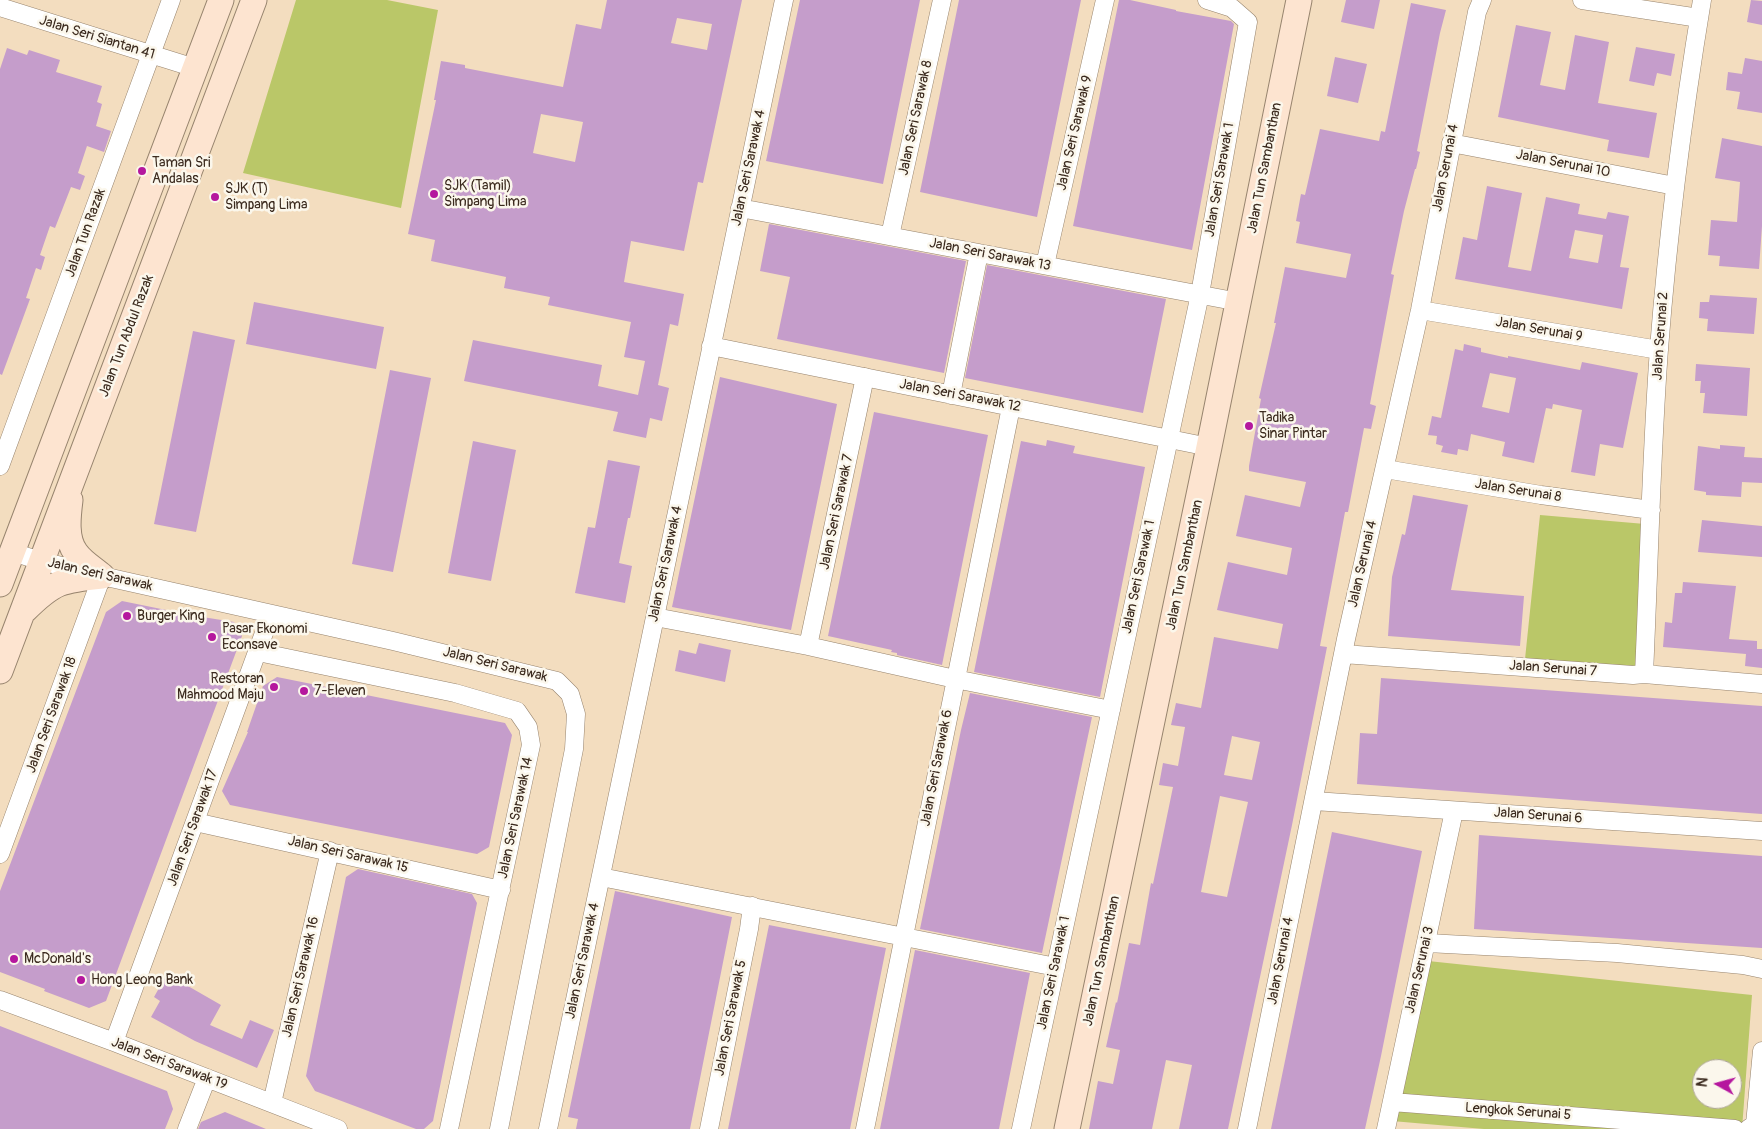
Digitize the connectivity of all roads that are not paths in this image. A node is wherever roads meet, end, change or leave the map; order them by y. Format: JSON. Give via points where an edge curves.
{"nodes":[{"id":1,"x":171,"y":0,"type":"edge"},
{"id":2,"x":221,"y":0,"type":"edge"},
{"id":3,"x":254,"y":0,"type":"edge"},
{"id":4,"x":784,"y":0,"type":"edge"},
{"id":5,"x":942,"y":0,"type":"edge"},
{"id":6,"x":1105,"y":0,"type":"edge"},
{"id":7,"x":1207,"y":0,"type":"edge"},
{"id":8,"x":1298,"y":0,"type":"edge"},
{"id":9,"x":1482,"y":0,"type":"edge"},
{"id":10,"x":1582,"y":0,"type":"edge"},
{"id":11,"x":1702,"y":0,"type":"edge"},
{"id":12,"x":0,"y":7,"type":"edge"},
{"id":13,"x":1699,"y":18,"type":"junction"},
{"id":14,"x":152,"y":55,"type":"junction"},
{"id":15,"x":195,"y":68,"type":"junction"},
{"id":16,"x":1451,"y":143,"type":"junction"},
{"id":17,"x":1675,"y":186,"type":"junction"},
{"id":18,"x":740,"y":208,"type":"junction"},
{"id":19,"x":890,"y":236,"type":"junction"},
{"id":20,"x":979,"y":253,"type":"junction"},
{"id":21,"x":1045,"y":265,"type":"junction"},
{"id":22,"x":1200,"y":294,"type":"junction"},
{"id":23,"x":1239,"y":302,"type":"junction"},
{"id":24,"x":1420,"y":310,"type":"junction"},
{"id":25,"x":712,"y":346,"type":"junction"},
{"id":26,"x":1659,"y":350,"type":"junction"},
{"id":27,"x":865,"y":377,"type":"junction"},
{"id":28,"x":951,"y":395,"type":"junction"},
{"id":29,"x":1011,"y":407,"type":"junction"},
{"id":30,"x":65,"y":414,"type":"junction"},
{"id":31,"x":92,"y":426,"type":"junction"},
{"id":32,"x":1168,"y":438,"type":"junction"},
{"id":33,"x":1210,"y":447,"type":"junction"},
{"id":34,"x":0,"y":466,"type":"edge"},
{"id":35,"x":1385,"y":469,"type":"junction"},
{"id":36,"x":72,"y":480,"type":"junction"},
{"id":37,"x":1651,"y":510,"type":"junction"},
{"id":38,"x":12,"y":552,"type":"junction"},
{"id":39,"x":40,"y":561,"type":"junction"},
{"id":40,"x":102,"y":576,"type":"junction"},
{"id":41,"x":0,"y":584,"type":"edge"},
{"id":42,"x":21,"y":614,"type":"junction"},
{"id":43,"x":271,"y":614,"type":"junction"},
{"id":44,"x":655,"y":617,"type":"junction"},
{"id":45,"x":808,"y":646,"type":"junction"},
{"id":46,"x":258,"y":652,"type":"junction"},
{"id":47,"x":1343,"y":654,"type":"junction"},
{"id":48,"x":0,"y":671,"type":"edge"},
{"id":49,"x":1644,"y":674,"type":"junction"},
{"id":50,"x":954,"y":680,"type":"junction"},
{"id":51,"x":1762,"y":684,"type":"edge"},
{"id":52,"x":1111,"y":710,"type":"junction"},
{"id":53,"x":1314,"y":801,"type":"junction"},
{"id":54,"x":1454,"y":811,"type":"junction"},
{"id":55,"x":196,"y":822,"type":"junction"},
{"id":56,"x":1762,"y":831,"type":"edge"},
{"id":57,"x":330,"y":851,"type":"junction"},
{"id":58,"x":0,"y":854,"type":"edge"},
{"id":59,"x":601,"y":876,"type":"junction"},
{"id":60,"x":501,"y":890,"type":"junction"},
{"id":61,"x":752,"y":906,"type":"junction"},
{"id":62,"x":903,"y":936,"type":"junction"},
{"id":63,"x":1427,"y":943,"type":"junction"},
{"id":64,"x":1056,"y":967,"type":"junction"},
{"id":65,"x":1762,"y":969,"type":"edge"},
{"id":66,"x":0,"y":1000,"type":"edge"},
{"id":67,"x":114,"y":1042,"type":"junction"},
{"id":68,"x":1762,"y":1051,"type":"edge"},
{"id":69,"x":207,"y":1078,"type":"junction"},
{"id":70,"x":1392,"y":1102,"type":"junction"},
{"id":71,"x":272,"y":1103,"type":"junction"},
{"id":72,"x":187,"y":1129,"type":"edge"},
{"id":73,"x":338,"y":1129,"type":"edge"},
{"id":74,"x":449,"y":1129,"type":"edge"},
{"id":75,"x":499,"y":1129,"type":"edge"},
{"id":76,"x":548,"y":1129,"type":"edge"},
{"id":77,"x":709,"y":1129,"type":"edge"},
{"id":78,"x":865,"y":1129,"type":"edge"},
{"id":79,"x":1021,"y":1129,"type":"edge"},
{"id":80,"x":1067,"y":1129,"type":"edge"},
{"id":81,"x":1247,"y":1129,"type":"edge"},
{"id":82,"x":1386,"y":1129,"type":"edge"},
{"id":83,"x":1735,"y":1129,"type":"edge"},
{"id":84,"x":1748,"y":1129,"type":"edge"}],
"edges":[{"from":1,"to":14,"type":"street","name":"Jalan Tun Razak"},
{"from":2,"to":15,"type":"main road"},
{"from":3,"to":31,"type":"main road","name":"Jalan Tun Abdul Razak"},
{"from":4,"to":18,"type":"street","name":"Jalan Seri Sarawak 4"},
{"from":5,"to":19,"type":"street","name":"Jalan Seri Sarawak 8"},
{"from":6,"to":21,"type":"street","name":"Jalan Seri Sarawak 9"},
{"from":7,"to":22,"type":"street","name":"Jalan Seri Sarawak 1","via":[[1232,8],[1248,22]]},
{"from":8,"to":23,"type":"main road","name":"Jalan Tun Sambanthan"},
{"from":9,"to":16,"type":"street","name":"Jalan Serunai 4"},
{"from":10,"to":13,"type":"street"},
{"from":11,"to":13,"type":"street","name":"Jalan Serunai 2"},
{"from":12,"to":14,"type":"street","name":"Jalan Seri Siantan 41"},
{"from":13,"to":17,"type":"street","name":"Jalan Serunai 2"},
{"from":14,"to":15,"type":"street","name":"Jalan Seri Siantan 41"},
{"from":14,"to":34,"type":"street","name":"Jalan Tun Razak"},
{"from":15,"to":30,"type":"main road"},
{"from":16,"to":17,"type":"street","name":"Jalan Serunai 10"},
{"from":16,"to":24,"type":"street","name":"Jalan Serunai 4"},
{"from":17,"to":26,"type":"street","name":"Jalan Serunai 2"},
{"from":18,"to":19,"type":"street","name":"Jalan Seri Sarawak 13"},
{"from":18,"to":25,"type":"street","name":"Jalan Seri Sarawak 4"},
{"from":19,"to":20,"type":"street","name":"Jalan Seri Sarawak 13"},
{"from":20,"to":21,"type":"street","name":"Jalan Seri Sarawak 13"},
{"from":20,"to":28,"type":"street"},
{"from":21,"to":22,"type":"street","name":"Jalan Seri Sarawak 13"},
{"from":22,"to":23,"type":"street","name":"Jalan Seri Sarawak 13"},
{"from":22,"to":32,"type":"street","name":"Jalan Seri Sarawak 1"},
{"from":23,"to":33,"type":"main road","name":"Jalan Tun Sambanthan"},
{"from":24,"to":26,"type":"street","name":"Jalan Serunai 9"},
{"from":24,"to":35,"type":"street","name":"Jalan Serunai 4"},
{"from":25,"to":27,"type":"street","name":"Jalan Seri Sarawak 12"},
{"from":25,"to":44,"type":"street","name":"Jalan Seri Sarawak 4"},
{"from":26,"to":37,"type":"street","name":"Jalan Serunai 2"},
{"from":27,"to":28,"type":"street","name":"Jalan Seri Sarawak 12"},
{"from":27,"to":45,"type":"street","name":"Jalan Seri Sarawak 7"},
{"from":28,"to":29,"type":"street","name":"Jalan Seri Sarawak 12"},
{"from":29,"to":32,"type":"street","name":"Jalan Seri Sarawak 12"},
{"from":29,"to":50,"type":"street","name":"Jalan Seri Sarawak 6"},
{"from":30,"to":31,"type":"main road"},
{"from":30,"to":38,"type":"main road"},
{"from":31,"to":36,"type":"main road","name":"Jalan Tun Abdul Razak"},
{"from":32,"to":33,"type":"street","name":"Jalan Seri Sarawak 12"},
{"from":32,"to":52,"type":"street","name":"Jalan Seri Sarawak 1"},
{"from":33,"to":80,"type":"main road","name":"Jalan Tun Sambanthan"},
{"from":35,"to":37,"type":"street","name":"Jalan Serunai 8"},
{"from":35,"to":47,"type":"street","name":"Jalan Serunai 4"},
{"from":36,"to":39,"type":"main road","name":"Jalan Tun Abdul Razak"},
{"from":36,"to":40,"type":"main road","via":[[68,520],[70,541],[76,553]]},
{"from":37,"to":49,"type":"street","name":"Jalan Serunai 2"},
{"from":38,"to":39,"type":"street","name":"Jalan Seri Sarawak"},
{"from":38,"to":41,"type":"main road"},
{"from":39,"to":40,"type":"street","name":"Jalan Seri Sarawak"},
{"from":39,"to":42,"type":"main road","name":"Jalan Tun Abdul Razak"},
{"from":40,"to":42,"type":"main road","via":[[70,579],[54,585]]},
{"from":40,"to":43,"type":"street","name":"Jalan Seri Sarawak"},
{"from":40,"to":58,"type":"street","name":"Jalan Seri Sarawak 18"},
{"from":42,"to":48,"type":"main road","name":"Jalan Tun Abdul Razak"},
{"from":43,"to":46,"type":"street","name":"Jalan Seri Sarawak 17"},
{"from":43,"to":75,"type":"street","name":"Jalan Seri Sarawak","via":[[557,681],[570,694],[576,714],[574,749]]},
{"from":44,"to":45,"type":"street"},
{"from":44,"to":59,"type":"street","name":"Jalan Seri Sarawak 4"},
{"from":45,"to":50,"type":"street"},
{"from":46,"to":55,"type":"street","name":"Jalan Seri Sarawak 17"},
{"from":46,"to":60,"type":"street","name":"Jalan Seri Sarawak 14","via":[[455,693],[517,712],[528,727],[531,745]]},
{"from":47,"to":49,"type":"street","name":"Jalan Serunai 7"},
{"from":47,"to":53,"type":"street","name":"Jalan Serunai 4"},
{"from":49,"to":51,"type":"street","name":"Jalan Serunai 7"},
{"from":50,"to":52,"type":"street"},
{"from":50,"to":62,"type":"street","name":"Jalan Seri Sarawak 6"},
{"from":52,"to":64,"type":"street","name":"Jalan Seri Sarawak 1"},
{"from":53,"to":54,"type":"street","name":"Jalan Serunai 6"},
{"from":53,"to":81,"type":"street","name":"Jalan Serunai 4"},
{"from":54,"to":56,"type":"street","name":"Jalan Serunai 6"},
{"from":54,"to":63,"type":"street","name":"Jalan Serunai 3"},
{"from":55,"to":57,"type":"street","name":"Jalan Seri Sarawak 15"},
{"from":55,"to":67,"type":"street","name":"Jalan Seri Sarawak 17"},
{"from":57,"to":60,"type":"street","name":"Jalan Seri Sarawak 15"},
{"from":57,"to":71,"type":"street","name":"Jalan Seri Sarawak 16"},
{"from":59,"to":61,"type":"street"},
{"from":59,"to":76,"type":"street","name":"Jalan Seri Sarawak 4"},
{"from":60,"to":74,"type":"street","name":"Jalan Seri Sarawak 14"},
{"from":61,"to":62,"type":"street"},
{"from":61,"to":77,"type":"street","name":"Jalan Seri Sarawak 5"},
{"from":62,"to":64,"type":"street"},
{"from":62,"to":78,"type":"street","name":"Jalan Seri Sarawak 6"},
{"from":63,"to":65,"type":"street","via":[[1617,954]]},
{"from":63,"to":70,"type":"street","name":"Jalan Serunai 3"},
{"from":64,"to":79,"type":"street","name":"Jalan Seri Sarawak 1"},
{"from":66,"to":67,"type":"street","name":"Jalan Seri Sarawak 19"},
{"from":67,"to":69,"type":"street","name":"Jalan Seri Sarawak 19"},
{"from":68,"to":84,"type":"street","via":[[1755,1124]]},
{"from":69,"to":71,"type":"street","name":"Jalan Seri Sarawak 19"},
{"from":69,"to":72,"type":"street"},
{"from":70,"to":82,"type":"street","name":"Jalan Serunai 3"},
{"from":70,"to":83,"type":"street","name":"Lengkok Serunai 5"},
{"from":71,"to":73,"type":"street","name":"Jalan Seri Sarawak 19"}]}
